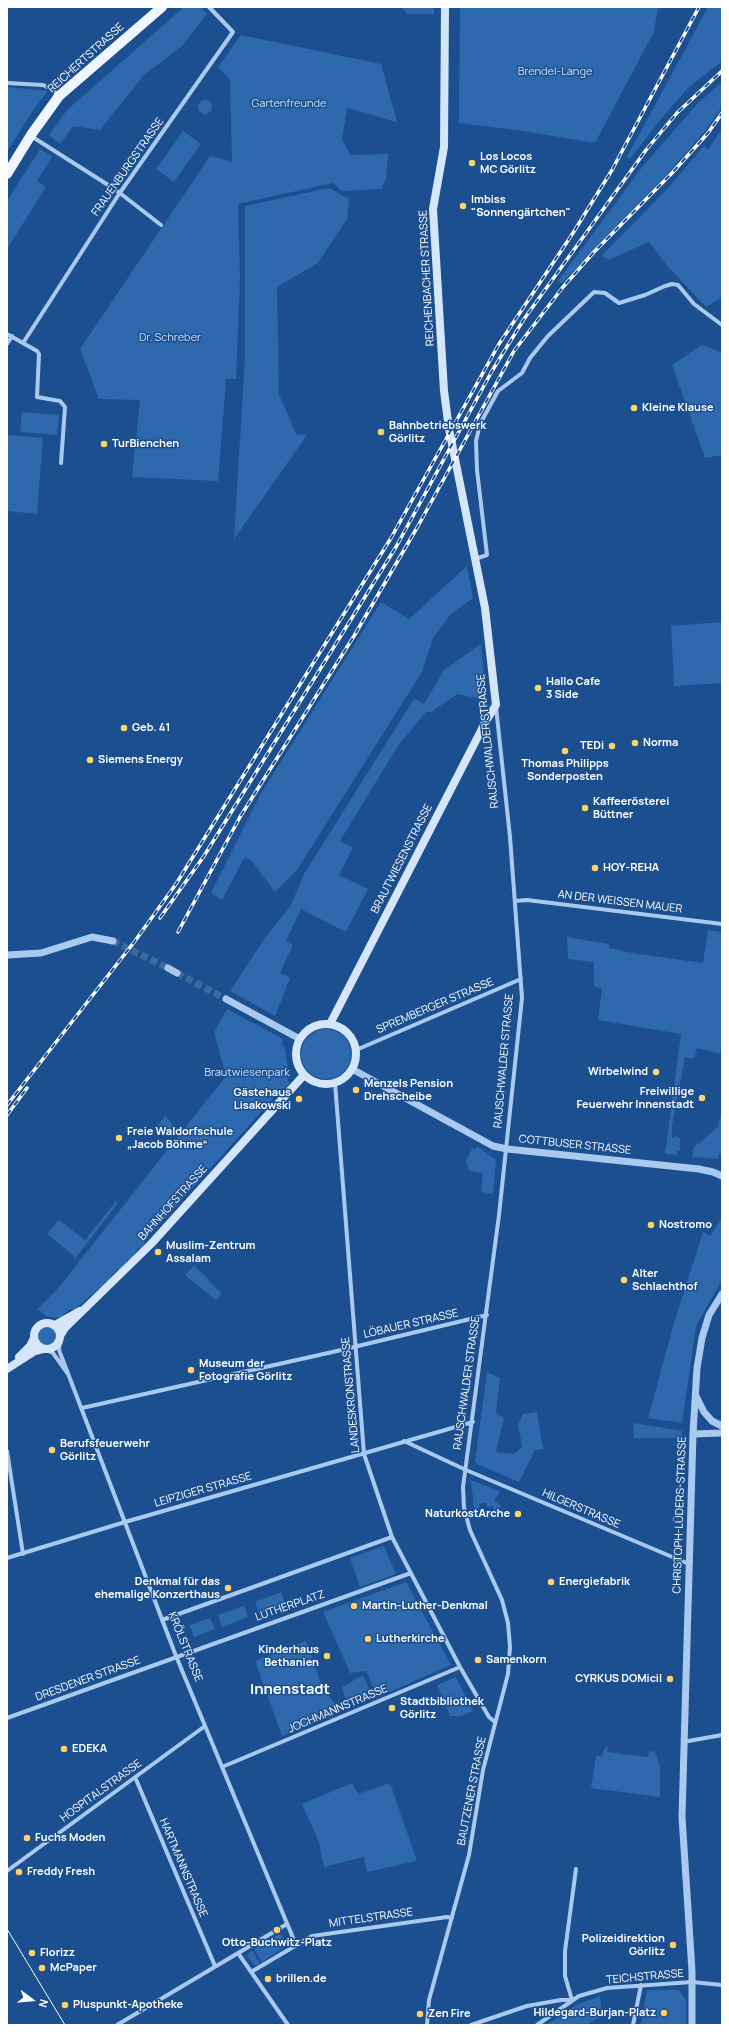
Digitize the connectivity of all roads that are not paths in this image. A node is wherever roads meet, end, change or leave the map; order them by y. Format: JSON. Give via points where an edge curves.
{"nodes":[{"id":1,"x":162,"y":7,"type":"edge"},
{"id":2,"x":209,"y":7,"type":"edge"},
{"id":3,"x":445,"y":7,"type":"edge"},
{"id":4,"x":7,"y":83,"type":"edge"},
{"id":5,"x":59,"y":96,"type":"junction"},
{"id":6,"x":31,"y":135,"type":"junction"},
{"id":7,"x":7,"y":174,"type":"edge"},
{"id":8,"x":119,"y":194,"type":"junction"},
{"id":9,"x":162,"y":225,"type":"dead end"},
{"id":10,"x":722,"y":325,"type":"edge"},
{"id":11,"x":7,"y":334,"type":"edge"},
{"id":12,"x":12,"y":336,"type":"junction"},
{"id":13,"x":23,"y":343,"type":"junction"},
{"id":14,"x":7,"y":344,"type":"edge"},
{"id":15,"x":454,"y":452,"type":"joint"},
{"id":16,"x":61,"y":463,"type":"dead end"},
{"id":17,"x":475,"y":559,"type":"junction"},
{"id":18,"x":496,"y":706,"type":"junction"},
{"id":19,"x":515,"y":901,"type":"junction"},
{"id":20,"x":722,"y":924,"type":"edge"},
{"id":21,"x":113,"y":941,"type":"tunnel mouth"},
{"id":22,"x":7,"y":955,"type":"edge"},
{"id":23,"x":168,"y":968,"type":"tunnel mouth"},
{"id":24,"x":177,"y":973,"type":"tunnel mouth"},
{"id":25,"x":521,"y":979,"type":"junction"},
{"id":26,"x":226,"y":999,"type":"tunnel mouth"},
{"id":27,"x":330,"y":1024,"type":"junction"},
{"id":28,"x":300,"y":1040,"type":"junction"},
{"id":29,"x":356,"y":1050,"type":"junction"},
{"id":30,"x":352,"y":1069,"type":"junction"},
{"id":31,"x":304,"y":1075,"type":"junction"},
{"id":32,"x":335,"y":1083,"type":"junction"},
{"id":33,"x":507,"y":1149,"type":"junction"},
{"id":34,"x":721,"y":1174,"type":"edge"},
{"id":35,"x":722,"y":1294,"type":"edge"},
{"id":36,"x":88,"y":1307,"type":"junction"},
{"id":37,"x":487,"y":1315,"type":"junction"},
{"id":38,"x":55,"y":1325,"type":"junction"},
{"id":39,"x":34,"y":1338,"type":"junction"},
{"id":40,"x":60,"y":1338,"type":"junction"},
{"id":41,"x":356,"y":1346,"type":"junction"},
{"id":42,"x":44,"y":1349,"type":"junction"},
{"id":43,"x":7,"y":1368,"type":"edge"},
{"id":44,"x":68,"y":1374,"type":"junction"},
{"id":45,"x":695,"y":1394,"type":"junction"},
{"id":46,"x":82,"y":1408,"type":"junction"},
{"id":47,"x":473,"y":1422,"type":"junction"},
{"id":48,"x":722,"y":1426,"type":"edge"},
{"id":49,"x":722,"y":1433,"type":"edge"},
{"id":50,"x":693,"y":1434,"type":"junction"},
{"id":51,"x":404,"y":1441,"type":"junction"},
{"id":52,"x":7,"y":1451,"type":"edge"},
{"id":53,"x":364,"y":1454,"type":"junction"},
{"id":54,"x":466,"y":1470,"type":"junction"},
{"id":55,"x":125,"y":1522,"type":"junction"},
{"id":56,"x":392,"y":1537,"type":"junction"},
{"id":57,"x":23,"y":1554,"type":"junction"},
{"id":58,"x":7,"y":1558,"type":"edge"},
{"id":59,"x":689,"y":1564,"type":"junction"},
{"id":60,"x":411,"y":1573,"type":"junction"},
{"id":61,"x":162,"y":1620,"type":"junction"},
{"id":62,"x":176,"y":1656,"type":"junction"},
{"id":63,"x":460,"y":1668,"type":"junction"},
{"id":64,"x":7,"y":1718,"type":"edge"},
{"id":65,"x":494,"y":1722,"type":"junction"},
{"id":66,"x":205,"y":1726,"type":"junction"},
{"id":67,"x":722,"y":1735,"type":"edge"},
{"id":68,"x":683,"y":1742,"type":"junction"},
{"id":69,"x":222,"y":1767,"type":"junction"},
{"id":70,"x":135,"y":1777,"type":"junction"},
{"id":71,"x":576,"y":1869,"type":"dead end"},
{"id":72,"x":7,"y":1871,"type":"edge"},
{"id":73,"x":452,"y":1918,"type":"junction"},
{"id":74,"x":287,"y":1924,"type":"junction"},
{"id":75,"x":296,"y":1945,"type":"junction"},
{"id":76,"x":238,"y":1953,"type":"junction"},
{"id":77,"x":215,"y":1966,"type":"junction"},
{"id":78,"x":251,"y":1972,"type":"junction"},
{"id":79,"x":692,"y":1982,"type":"junction"},
{"id":80,"x":641,"y":1985,"type":"junction"},
{"id":81,"x":722,"y":1985,"type":"edge"},
{"id":82,"x":572,"y":2000,"type":"junction"},
{"id":83,"x":117,"y":2025,"type":"edge"},
{"id":84,"x":288,"y":2025,"type":"edge"},
{"id":85,"x":427,"y":2025,"type":"edge"},
{"id":86,"x":470,"y":2025,"type":"edge"},
{"id":87,"x":537,"y":2025,"type":"edge"},
{"id":88,"x":633,"y":2025,"type":"edge"},
{"id":89,"x":692,"y":2025,"type":"edge"}],
"edges":[{"from":1,"to":5,"type":"main road","name":"REICHERTSTRASSE"},
{"from":2,"to":8,"type":"street","name":"FRAUENBURGSTRASSE","via":[[233,32]]},
{"from":3,"to":15,"type":"main road","name":"REICHENBACHER STRASSE","via":[[444,147],[433,209],[444,391]]},
{"from":4,"to":5,"type":"street","via":[[43,85]]},
{"from":5,"to":6,"type":"main road","name":"REICHERTSTRASSE"},
{"from":6,"to":7,"type":"main road","name":"REICHERTSTRASSE"},
{"from":6,"to":8,"type":"street"},
{"from":8,"to":9,"type":"street"},
{"from":8,"to":13,"type":"street","name":"FRAUENBURGSTRASSE"},
{"from":10,"to":17,"type":"street","via":[[694,304],[678,285],[665,286],[619,303],[605,293],[594,292],[548,336],[530,358],[522,373],[498,392],[480,424],[476,441],[477,470],[487,555]]},
{"from":11,"to":12,"type":"street"},
{"from":12,"to":13,"type":"street"},
{"from":12,"to":14,"type":"street"},
{"from":13,"to":16,"type":"street","via":[[39,354],[37,397],[60,401],[65,407]]},
{"from":15,"to":17,"type":"main road","name":"RAUSCHWALDER STRASSE"},
{"from":17,"to":18,"type":"main road","name":"RAUSCHWALDER STRASSE","via":[[485,608]]},
{"from":18,"to":19,"type":"street","name":"RAUSCHWALDER STRASSE"},
{"from":18,"to":27,"type":"main road","name":"BRAUTWIESENSTRASSE","via":[[486,720]]},
{"from":19,"to":20,"type":"street","name":"AN DER WEISSEN MAUER","via":[[528,900]]},
{"from":19,"to":25,"type":"street","name":"RAUSCHWALDER STRASSE"},
{"from":21,"to":22,"type":"street","via":[[92,937],[41,953]]},
{"from":23,"to":24,"type":"street"},
{"from":25,"to":29,"type":"street","name":"SPREMBERGER STRASSE"},
{"from":25,"to":33,"type":"street","name":"RAUSCHWALDER STRASSE","via":[[522,998]]},
{"from":26,"to":28,"type":"street"},
{"from":27,"to":28,"type":"main road","via":[[313,1027]]},
{"from":27,"to":29,"type":"main road","via":[[346,1032]]},
{"from":28,"to":31,"type":"main road","via":[[296,1048],[296,1058]]},
{"from":29,"to":30,"type":"main road"},
{"from":30,"to":32,"type":"main road","via":[[346,1077]]},
{"from":30,"to":33,"type":"street","name":"COTTBUSER STRASSE","via":[[488,1144]]},
{"from":31,"to":32,"type":"main road","via":[[318,1084]]},
{"from":31,"to":36,"type":"main road","name":"BAHNHOFSTRASSE","via":[[151,1244]]},
{"from":32,"to":41,"type":"street","name":"LANDESKRONSTRASSE"},
{"from":33,"to":34,"type":"street","name":"COTTBUSER STRASSE","via":[[699,1168]]},
{"from":33,"to":37,"type":"street","name":"RAUSCHWALDER STRASSE"},
{"from":35,"to":45,"type":"street","name":"CHRISTOPH-LÜDERS-STRASSE","via":[[703,1330]]},
{"from":36,"to":38,"type":"main road","name":"BAHNHOFSTRASSE"},
{"from":36,"to":40,"type":"main road","name":"BAHNHOFSTRASSE","via":[[65,1328]]},
{"from":37,"to":41,"type":"street","name":"LÖBAUER STRASSE"},
{"from":37,"to":47,"type":"street","name":"RAUSCHWALDER STRASSE"},
{"from":38,"to":39,"type":"main road","via":[[47,1322],[40,1324],[34,1331]]},
{"from":38,"to":40,"type":"main road","name":"KRÖLSTRASSE","via":[[60,1331]]},
{"from":39,"to":42,"type":"main road","name":"KRÖLSTRASSE","via":[[36,1344]]},
{"from":39,"to":43,"type":"main road","via":[[28,1348]]},
{"from":40,"to":42,"type":"main road","via":[[54,1348]]},
{"from":40,"to":44,"type":"street","name":"KRÖLSTRASSE","via":[[59,1350]]},
{"from":41,"to":46,"type":"street","name":"LÖBAUER STRASSE"},
{"from":41,"to":53,"type":"street","name":"LANDESKRONSTRASSE"},
{"from":42,"to":43,"type":"main road","via":[[35,1350]]},
{"from":42,"to":44,"type":"street","name":"KRÖLSTRASSE","via":[[53,1353]]},
{"from":44,"to":46,"type":"street","name":"KRÖLSTRASSE"},
{"from":45,"to":48,"type":"street","via":[[704,1412],[712,1421]]},
{"from":45,"to":50,"type":"street","name":"CHRISTOPH-LÜDERS-STRASSE"},
{"from":46,"to":55,"type":"street","name":"KRÖLSTRASSE"},
{"from":47,"to":51,"type":"street","name":"LEIPZIGER STRASSE"},
{"from":47,"to":54,"type":"street","name":"RAUSCHWALDER STRASSE"},
{"from":49,"to":50,"type":"street"},
{"from":50,"to":59,"type":"street","name":"CHRISTOPH-LÜDERS-STRASSE"},
{"from":51,"to":53,"type":"street","name":"LEIPZIGER STRASSE"},
{"from":51,"to":54,"type":"street"},
{"from":52,"to":57,"type":"street"},
{"from":53,"to":55,"type":"street","name":"LEIPZIGER STRASSE"},
{"from":53,"to":56,"type":"street","name":"LANDESKRONSTRASSE"},
{"from":54,"to":59,"type":"street","name":"HILGERSTRASSE"},
{"from":54,"to":65,"type":"street","name":"BAUTZENER STRASSE","via":[[463,1487],[464,1508],[470,1530],[502,1600],[508,1623],[508,1674]]},
{"from":55,"to":57,"type":"street","name":"LEIPZIGER STRASSE"},
{"from":55,"to":61,"type":"street","name":"KRÖLSTRASSE"},
{"from":56,"to":60,"type":"street","name":"LANDESKRONSTRASSE"},
{"from":56,"to":61,"type":"street"},
{"from":57,"to":58,"type":"street","name":"LEIPZIGER STRASSE"},
{"from":59,"to":68,"type":"street","name":"CHRISTOPH-LÜDERS-STRASSE"},
{"from":60,"to":62,"type":"street","name":"LUTHERPLATZ"},
{"from":60,"to":63,"type":"street","name":"LANDESKRONSTRASSE"},
{"from":61,"to":62,"type":"street","name":"KRÖLSTRASSE"},
{"from":62,"to":64,"type":"street","name":"DRESDENER STRASSE"},
{"from":62,"to":66,"type":"street","name":"KRÖLSTRASSE"},
{"from":63,"to":65,"type":"street","name":"LANDESKRONSTRASSE"},
{"from":63,"to":69,"type":"street","name":"JOCHMANNSTRASSE"},
{"from":65,"to":73,"type":"street","name":"BAUTZENER STRASSE","via":[[469,1854]]},
{"from":66,"to":69,"type":"street","name":"KRÖLSTRASSE"},
{"from":66,"to":70,"type":"street","name":"HOSPITALSTRASSE"},
{"from":67,"to":68,"type":"street"},
{"from":68,"to":79,"type":"street","name":"CHRISTOPH-LÜDERS-STRASSE","via":[[682,1817]]},
{"from":69,"to":74,"type":"street","name":"KRÖLSTRASSE"},
{"from":70,"to":72,"type":"street","name":"HOSPITALSTRASSE"},
{"from":70,"to":77,"type":"street","name":"HARTMANNSTRASSE"},
{"from":71,"to":82,"type":"street","via":[[565,1951],[565,1976]]},
{"from":73,"to":75,"type":"street","name":"MITTELSTRASSE","via":[[447,1916],[312,1936]]},
{"from":73,"to":85,"type":"street","name":"BAUTZENER STRASSE","via":[[429,2000]]},
{"from":74,"to":75,"type":"street"},
{"from":74,"to":76,"type":"street"},
{"from":75,"to":78,"type":"street"},
{"from":76,"to":77,"type":"street"},
{"from":76,"to":78,"type":"street"},
{"from":77,"to":83,"type":"street"},
{"from":78,"to":84,"type":"street"},
{"from":79,"to":80,"type":"street","name":"TEICHSTRASSE"},
{"from":79,"to":81,"type":"street","name":"TEICHSTRASSE"},
{"from":79,"to":89,"type":"street","name":"CHRISTOPH-LÜDERS-STRASSE"},
{"from":80,"to":82,"type":"street","name":"TEICHSTRASSE","via":[[607,1988]]},
{"from":80,"to":88,"type":"street"},
{"from":82,"to":86,"type":"street","via":[[528,2006]]},
{"from":82,"to":87,"type":"street","name":"TEICHSTRASSE"}]}
